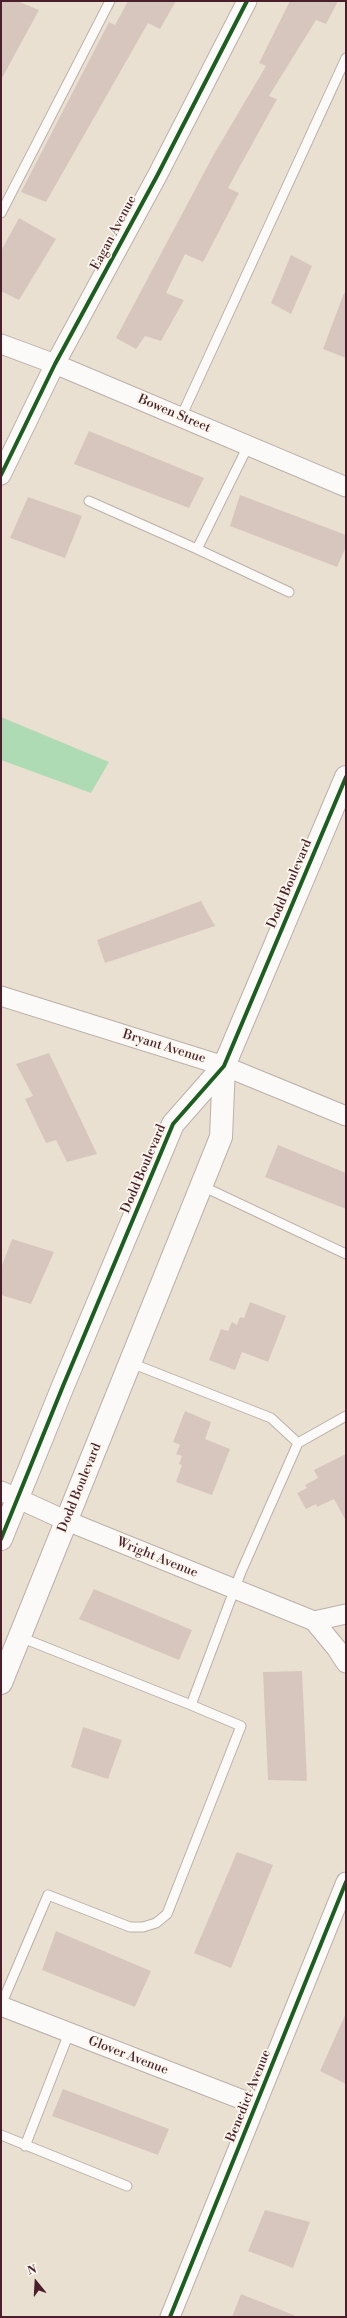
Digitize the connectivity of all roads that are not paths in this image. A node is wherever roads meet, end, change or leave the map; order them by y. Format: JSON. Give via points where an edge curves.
{"nodes":[{"id":1,"x":110,"y":1,"type":"edge"},
{"id":2,"x":247,"y":1,"type":"edge"},
{"id":3,"x":346,"y":58,"type":"edge"},
{"id":4,"x":1,"y":212,"type":"edge"},
{"id":5,"x":1,"y":344,"type":"edge"},
{"id":6,"x":55,"y":364,"type":"junction"},
{"id":7,"x":181,"y":417,"type":"junction"},
{"id":8,"x":248,"y":446,"type":"junction"},
{"id":9,"x":1,"y":475,"type":"edge"},
{"id":10,"x":346,"y":487,"type":"edge"},
{"id":11,"x":89,"y":502,"type":"dead end"},
{"id":12,"x":197,"y":549,"type":"junction"},
{"id":13,"x":288,"y":592,"type":"dead end"},
{"id":14,"x":346,"y":777,"type":"edge"},
{"id":15,"x":1,"y":996,"type":"edge"},
{"id":16,"x":224,"y":1066,"type":"junction"},
{"id":17,"x":346,"y":1116,"type":"edge"},
{"id":18,"x":202,"y":1186,"type":"junction"},
{"id":19,"x":346,"y":1254,"type":"edge"},
{"id":20,"x":131,"y":1363,"type":"junction"},
{"id":21,"x":346,"y":1416,"type":"edge"},
{"id":22,"x":298,"y":1443,"type":"junction"},
{"id":23,"x":9,"y":1495,"type":"edge"},
{"id":24,"x":68,"y":1521,"type":"junction"},
{"id":25,"x":1,"y":1539,"type":"edge"},
{"id":26,"x":234,"y":1590,"type":"junction"},
{"id":27,"x":346,"y":1614,"type":"edge"},
{"id":28,"x":314,"y":1621,"type":"junction"},
{"id":29,"x":20,"y":1636,"type":"junction"},
{"id":30,"x":346,"y":1663,"type":"edge"},
{"id":31,"x":1,"y":1683,"type":"edge"},
{"id":32,"x":190,"y":1705,"type":"junction"},
{"id":33,"x":346,"y":1882,"type":"edge"},
{"id":34,"x":1,"y":2006,"type":"edge"},
{"id":35,"x":69,"y":2032,"type":"junction"},
{"id":36,"x":256,"y":2105,"type":"junction"},
{"id":37,"x":1,"y":2135,"type":"edge"},
{"id":38,"x":25,"y":2146,"type":"junction"},
{"id":39,"x":127,"y":2186,"type":"dead end"},
{"id":40,"x":170,"y":2317,"type":"edge"}],
"edges":[{"from":1,"to":4,"type":"lane"},
{"from":2,"to":6,"type":"street","name":"Eagan Avenue","via":[[157,176]]},
{"from":3,"to":7,"type":"lane"},
{"from":5,"to":6,"type":"street","name":"Bowen Street"},
{"from":6,"to":7,"type":"street","name":"Bowen Street"},
{"from":6,"to":9,"type":"street","name":"Eagan Avenue"},
{"from":7,"to":8,"type":"street","name":"Bowen Street"},
{"from":8,"to":10,"type":"street","name":"Bowen Street"},
{"from":8,"to":12,"type":"lane"},
{"from":11,"to":12,"type":"lane"},
{"from":12,"to":13,"type":"lane"},
{"from":14,"to":16,"type":"street","name":"Dodd Boulevard"},
{"from":15,"to":16,"type":"street","name":"Bryant Avenue"},
{"from":16,"to":17,"type":"street","name":"Bryant Avenue"},
{"from":16,"to":18,"type":"street","name":"Dodd Boulevard","via":[[221,1136]]},
{"from":16,"to":23,"type":"street","name":"Dodd Boulevard","via":[[174,1124]]},
{"from":18,"to":19,"type":"lane"},
{"from":18,"to":20,"type":"street","name":"Dodd Boulevard"},
{"from":20,"to":22,"type":"lane","via":[[271,1418]]},
{"from":20,"to":24,"type":"street","name":"Dodd Boulevard"},
{"from":21,"to":22,"type":"lane"},
{"from":22,"to":26,"type":"lane"},
{"from":23,"to":24,"type":"street","name":"Wright Avenue"},
{"from":23,"to":25,"type":"street","name":"Dodd Boulevard"},
{"from":24,"to":26,"type":"street","name":"Wright Avenue"},
{"from":24,"to":29,"type":"street","name":"Dodd Boulevard"},
{"from":26,"to":28,"type":"street","name":"Wright Avenue"},
{"from":26,"to":32,"type":"lane"},
{"from":27,"to":28,"type":"street"},
{"from":28,"to":30,"type":"street","name":"Wright Avenue"},
{"from":29,"to":31,"type":"street","name":"Dodd Boulevard"},
{"from":29,"to":32,"type":"lane"},
{"from":32,"to":34,"type":"lane","via":[[241,1726],[167,1914],[156,1923],[130,1927],[48,1895]]},
{"from":33,"to":36,"type":"street","name":"Benedict Avenue"},
{"from":34,"to":35,"type":"street","name":"Glover Avenue"},
{"from":35,"to":36,"type":"street","name":"Glover Avenue"},
{"from":35,"to":38,"type":"lane"},
{"from":36,"to":40,"type":"street","name":"Benedict Avenue"},
{"from":37,"to":38,"type":"lane"},
{"from":38,"to":39,"type":"lane"}]}
